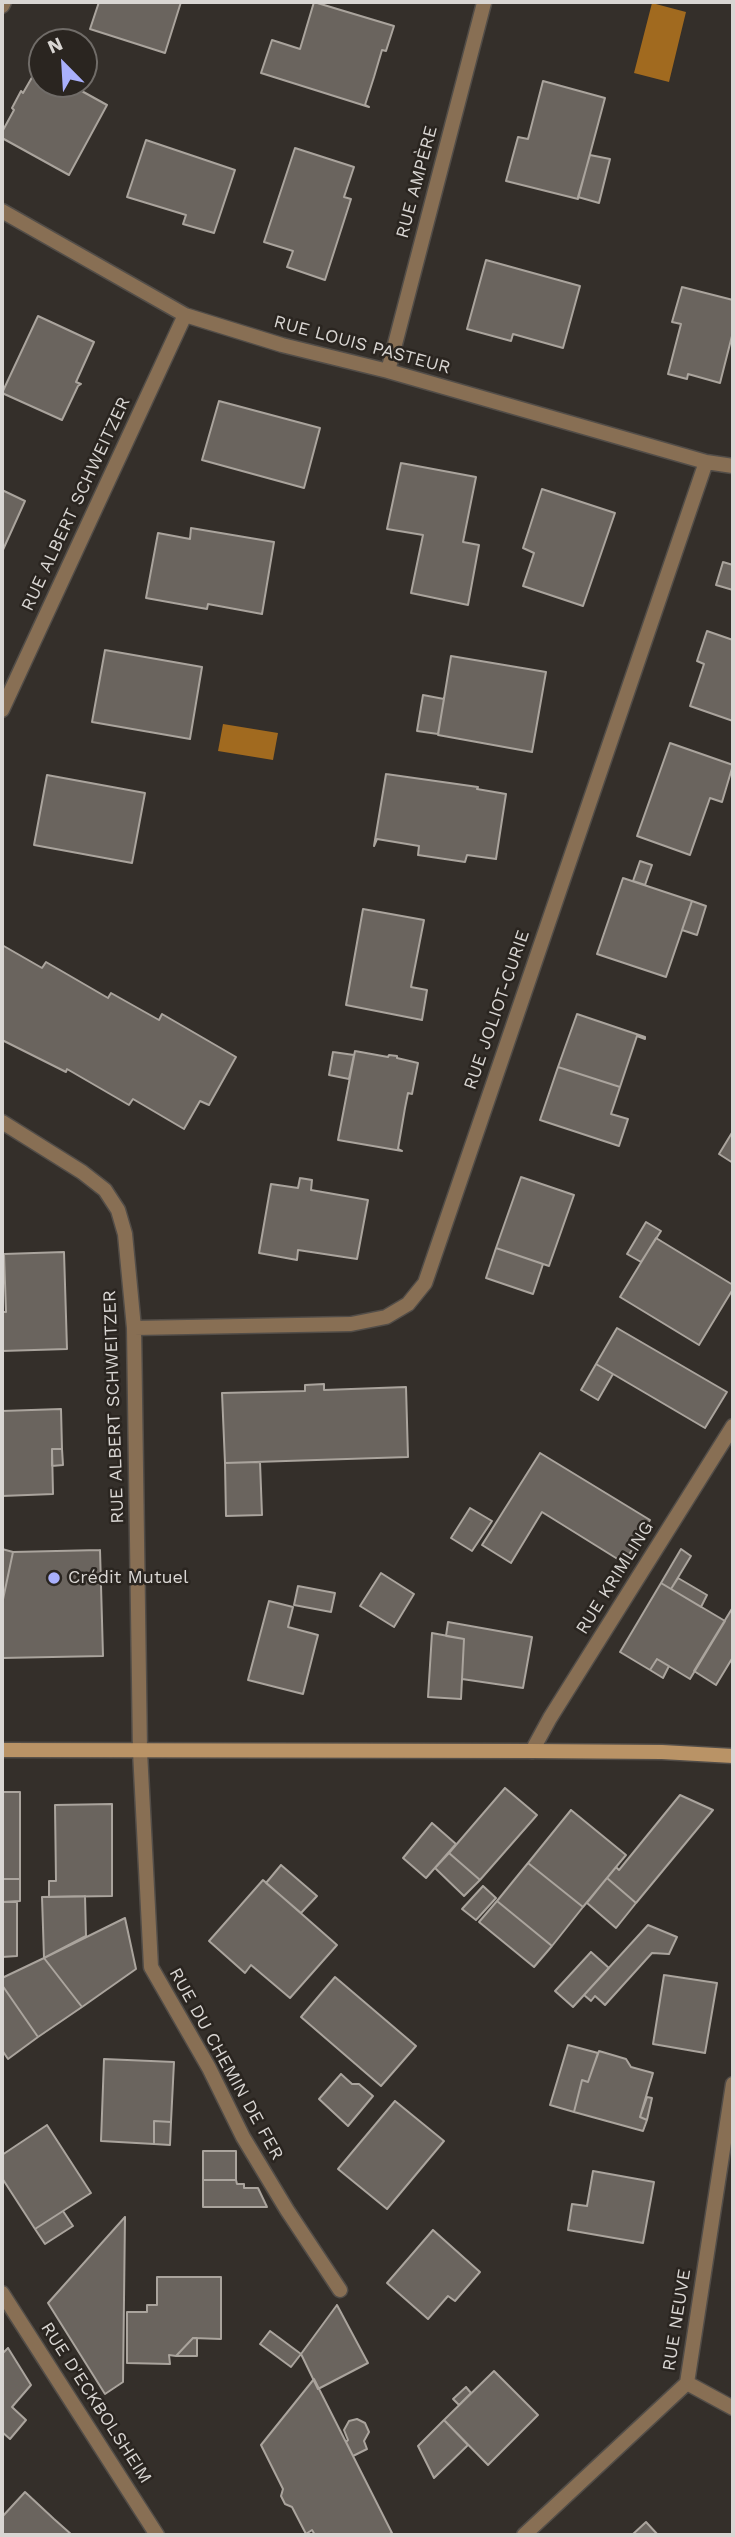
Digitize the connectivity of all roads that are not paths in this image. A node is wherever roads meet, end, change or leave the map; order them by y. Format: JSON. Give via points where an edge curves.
{"nodes":[{"id":1,"x":5,"y":2,"type":"edge"},
{"id":2,"x":484,"y":3,"type":"edge"},
{"id":3,"x":2,"y":6,"type":"edge"},
{"id":4,"x":2,"y":211,"type":"edge"},
{"id":5,"x":185,"y":315,"type":"junction"},
{"id":6,"x":388,"y":371,"type":"junction"},
{"id":7,"x":706,"y":462,"type":"junction"},
{"id":8,"x":733,"y":467,"type":"edge"},
{"id":9,"x":2,"y":710,"type":"edge"},
{"id":10,"x":2,"y":1122,"type":"edge"},
{"id":11,"x":134,"y":1328,"type":"junction"},
{"id":12,"x":733,"y":1426,"type":"edge"},
{"id":13,"x":2,"y":1751,"type":"edge"},
{"id":14,"x":140,"y":1751,"type":"junction"},
{"id":15,"x":532,"y":1751,"type":"junction"},
{"id":16,"x":733,"y":1756,"type":"edge"},
{"id":17,"x":733,"y":2084,"type":"edge"},
{"id":18,"x":340,"y":2290,"type":"dead end"},
{"id":19,"x":2,"y":2293,"type":"edge"},
{"id":20,"x":687,"y":2384,"type":"junction"},
{"id":21,"x":733,"y":2408,"type":"edge"},
{"id":22,"x":152,"y":2532,"type":"edge"},
{"id":23,"x":524,"y":2535,"type":"edge"}],
"edges":[{"from":1,"to":3,"type":"street"},
{"from":2,"to":6,"type":"street","name":"RUE AMPÈRE"},
{"from":4,"to":5,"type":"street","name":"RUE LOUIS PASTEUR"},
{"from":5,"to":6,"type":"street","name":"RUE LOUIS PASTEUR"},
{"from":5,"to":9,"type":"street","name":"RUE ALBERT SCHWEITZER"},
{"from":6,"to":7,"type":"street","name":"RUE LOUIS PASTEUR"},
{"from":7,"to":8,"type":"street","name":"RUE LOUIS PASTEUR"},
{"from":7,"to":11,"type":"street","name":"RUE JOLIOT-CURIE","via":[[425,1283],[408,1304],[386,1317],[351,1324]]},
{"from":10,"to":11,"type":"street","name":"RUE ALBERT SCHWEITZER","via":[[105,1190],[125,1234]]},
{"from":11,"to":14,"type":"street","name":"RUE ALBERT SCHWEITZER"},
{"from":12,"to":15,"type":"street","name":"RUE KRIMLING"},
{"from":13,"to":14,"type":"main road"},
{"from":14,"to":15,"type":"main road"},
{"from":14,"to":18,"type":"street","name":"RUE DU CHEMIN DE FER","via":[[151,1967],[243,2137]]},
{"from":15,"to":16,"type":"main road"},
{"from":17,"to":20,"type":"street","name":"RUE NEUVE"},
{"from":19,"to":22,"type":"street","name":"RUE D'ECKBOLSHEIM"},
{"from":20,"to":21,"type":"street"},
{"from":20,"to":23,"type":"street","name":"RUE NEUVE"}]}
